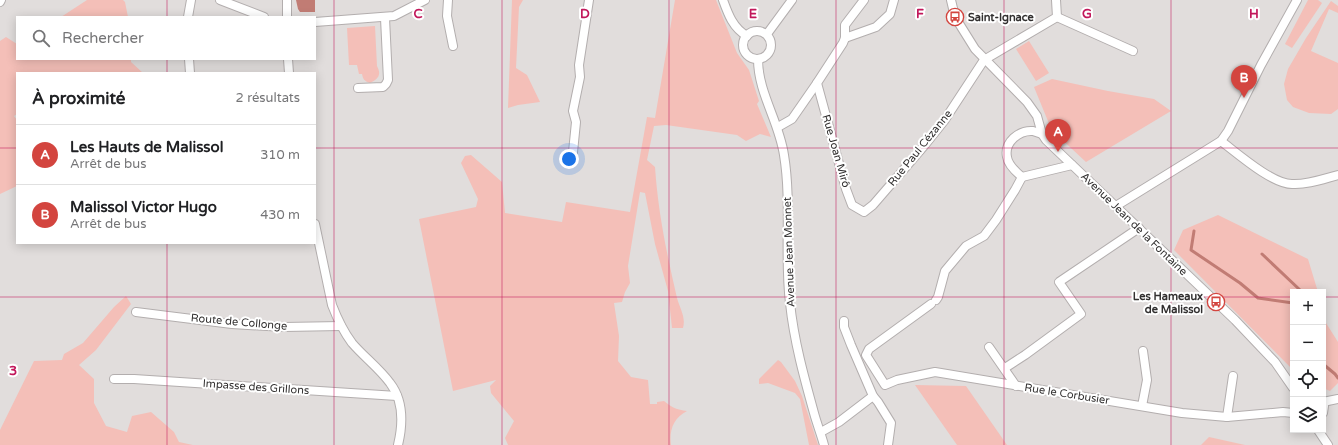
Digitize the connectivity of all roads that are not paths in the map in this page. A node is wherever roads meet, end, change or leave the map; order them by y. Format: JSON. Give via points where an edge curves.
{"nodes":[{"id":1,"x":190,"y":0,"type":"edge"},
{"id":2,"x":220,"y":0,"type":"edge"},
{"id":3,"x":287,"y":0,"type":"edge"},
{"id":4,"x":425,"y":0,"type":"edge"},
{"id":5,"x":448,"y":0,"type":"edge"},
{"id":6,"x":589,"y":0,"type":"edge"},
{"id":7,"x":723,"y":0,"type":"edge"},
{"id":8,"x":792,"y":0,"type":"edge"},
{"id":9,"x":864,"y":0,"type":"edge"},
{"id":10,"x":894,"y":0,"type":"edge"},
{"id":11,"x":951,"y":0,"type":"edge"},
{"id":12,"x":1056,"y":0,"type":"edge"},
{"id":13,"x":1297,"y":0,"type":"edge"},
{"id":14,"x":188,"y":16,"type":"edge"},
{"id":15,"x":261,"y":16,"type":"edge"},
{"id":16,"x":287,"y":16,"type":"edge"},
{"id":17,"x":1057,"y":17,"type":"junction"},
{"id":18,"x":385,"y":18,"type":"junction"},
{"id":19,"x":316,"y":22,"type":"edge"},
{"id":20,"x":767,"y":34,"type":"junction"},
{"id":21,"x":746,"y":36,"type":"junction"},
{"id":22,"x":845,"y":38,"type":"junction"},
{"id":23,"x":453,"y":46,"type":"dead end"},
{"id":24,"x":1134,"y":51,"type":"dead end"},
{"id":25,"x":758,"y":59,"type":"junction"},
{"id":26,"x":189,"y":60,"type":"edge"},
{"id":27,"x":288,"y":60,"type":"edge"},
{"id":28,"x":984,"y":60,"type":"junction"},
{"id":29,"x":190,"y":72,"type":"edge"},
{"id":30,"x":289,"y":72,"type":"edge"},
{"id":31,"x":817,"y":83,"type":"junction"},
{"id":32,"x":358,"y":88,"type":"dead end"},
{"id":33,"x":778,"y":127,"type":"junction"},
{"id":34,"x":1042,"y":134,"type":"junction"},
{"id":35,"x":1221,"y":141,"type":"junction"},
{"id":36,"x":572,"y":162,"type":"dead end"},
{"id":37,"x":1072,"y":165,"type":"junction"},
{"id":38,"x":1338,"y":175,"type":"edge"},
{"id":39,"x":1022,"y":177,"type":"junction"},
{"id":40,"x":1116,"y":206,"type":"junction"},
{"id":41,"x":864,"y":212,"type":"joint"},
{"id":42,"x":1139,"y":228,"type":"junction"},
{"id":43,"x":316,"y":229,"type":"edge"},
{"id":44,"x":136,"y":312,"type":"dead end"},
{"id":45,"x":844,"y":321,"type":"dead end"},
{"id":46,"x":341,"y":326,"type":"junction"},
{"id":47,"x":989,"y":347,"type":"dead end"},
{"id":48,"x":1143,"y":351,"type":"dead end"},
{"id":49,"x":1005,"y":368,"type":"junction"},
{"id":50,"x":1233,"y":376,"type":"dead end"},
{"id":51,"x":114,"y":380,"type":"dead end"},
{"id":52,"x":1290,"y":384,"type":"edge"},
{"id":53,"x":1016,"y":386,"type":"junction"},
{"id":54,"x":397,"y":396,"type":"junction"},
{"id":55,"x":873,"y":396,"type":"junction"},
{"id":56,"x":1338,"y":398,"type":"edge"},
{"id":57,"x":1326,"y":401,"type":"edge"},
{"id":58,"x":1142,"y":406,"type":"junction"},
{"id":59,"x":1290,"y":412,"type":"edge"},
{"id":60,"x":1227,"y":417,"type":"junction"},
{"id":61,"x":821,"y":432,"type":"junction"},
{"id":62,"x":1320,"y":433,"type":"edge"},
{"id":63,"x":398,"y":445,"type":"edge"},
{"id":64,"x":824,"y":445,"type":"edge"},
{"id":65,"x":888,"y":445,"type":"edge"},
{"id":66,"x":1328,"y":445,"type":"edge"}],
"edges":[{"from":1,"to":14,"type":"street"},
{"from":2,"to":15,"type":"street"},
{"from":3,"to":16,"type":"street"},
{"from":4,"to":18,"type":"street","via":[[399,14]]},
{"from":5,"to":23,"type":"street","via":[[447,16]]},
{"from":6,"to":36,"type":"street","via":[[579,65],[580,77],[573,111],[576,122]]},
{"from":7,"to":21,"type":"street","via":[[735,26]]},
{"from":8,"to":20,"type":"street"},
{"from":9,"to":22,"type":"street","via":[[845,25]]},
{"from":10,"to":22,"type":"street","via":[[890,14],[876,28]]},
{"from":11,"to":28,"type":"street","via":[[955,17]]},
{"from":12,"to":17,"type":"street"},
{"from":13,"to":35,"type":"street"},
{"from":17,"to":24,"type":"street"},
{"from":17,"to":28,"type":"street"},
{"from":18,"to":19,"type":"street"},
{"from":18,"to":32,"type":"street","via":[[388,80],[383,87]]},
{"from":20,"to":21,"type":"street","via":[[760,31]]},
{"from":20,"to":25,"type":"street","via":[[771,41],[770,50]]},
{"from":21,"to":25,"type":"street","via":[[743,43],[744,51],[750,57]]},
{"from":22,"to":31,"type":"street"},
{"from":25,"to":33,"type":"street","name":"Avenue Jean Monnet","via":[[762,90]]},
{"from":26,"to":29,"type":"street"},
{"from":27,"to":30,"type":"street"},
{"from":28,"to":34,"type":"street","via":[[1027,102],[1037,116]]},
{"from":28,"to":41,"type":"street","name":"Rue Paul Cézanne","via":[[944,121],[873,205]]},
{"from":31,"to":33,"type":"street","via":[[795,116]]},
{"from":31,"to":41,"type":"street","name":"Rue Joan Mirô","via":[[846,189],[852,205]]},
{"from":33,"to":61,"type":"street","name":"Avenue Jean Monnet","via":[[788,197],[788,289],[792,323],[808,392]]},
{"from":34,"to":37,"type":"street","name":"Avenue Jean de la Fontaine"},
{"from":34,"to":39,"type":"street","via":[[1033,131],[1017,134],[1008,147],[1007,156],[1013,169]]},
{"from":35,"to":38,"type":"street","via":[[1259,169],[1286,184],[1305,183]]},
{"from":35,"to":40,"type":"street"},
{"from":37,"to":39,"type":"street","name":"Avenue Jean de la Fontaine"},
{"from":37,"to":40,"type":"street","name":"Avenue Jean de la Fontaine"},
{"from":39,"to":53,"type":"street","name":"Rue le Corbusier","via":[[984,236],[966,246],[945,270],[938,297],[869,349],[866,355],[885,385],[935,372]]},
{"from":40,"to":42,"type":"street","name":"Avenue Jean de la Fontaine"},
{"from":42,"to":49,"type":"street","via":[[1059,282],[1081,314]]},
{"from":42,"to":52,"type":"street","name":"Avenue Jean de la Fontaine","via":[[1256,341]]},
{"from":43,"to":46,"type":"street","via":[[332,305]]},
{"from":44,"to":46,"type":"street","name":"Route de Collonge","via":[[232,324],[284,327]]},
{"from":45,"to":55,"type":"street","via":[[844,327]]},
{"from":46,"to":54,"type":"street","via":[[352,343],[391,383]]},
{"from":47,"to":49,"type":"street"},
{"from":48,"to":58,"type":"street","via":[[1147,380]]},
{"from":49,"to":53,"type":"street"},
{"from":50,"to":60,"type":"street"},
{"from":51,"to":54,"type":"street","name":"Impasse des Grillons","via":[[134,379]]},
{"from":53,"to":58,"type":"street","name":"Rue le Corbusier"},
{"from":54,"to":63,"type":"street","via":[[401,419]]},
{"from":55,"to":61,"type":"street","via":[[839,422]]},
{"from":55,"to":65,"type":"street","via":[[891,424]]},
{"from":56,"to":57,"type":"street"},
{"from":58,"to":60,"type":"street","name":"Rue le Corbusier"},
{"from":59,"to":60,"type":"street","name":"Rue le Corbusier"},
{"from":61,"to":64,"type":"street","name":"Avenue Jean Monnet"},
{"from":62,"to":66,"type":"street"}]}
